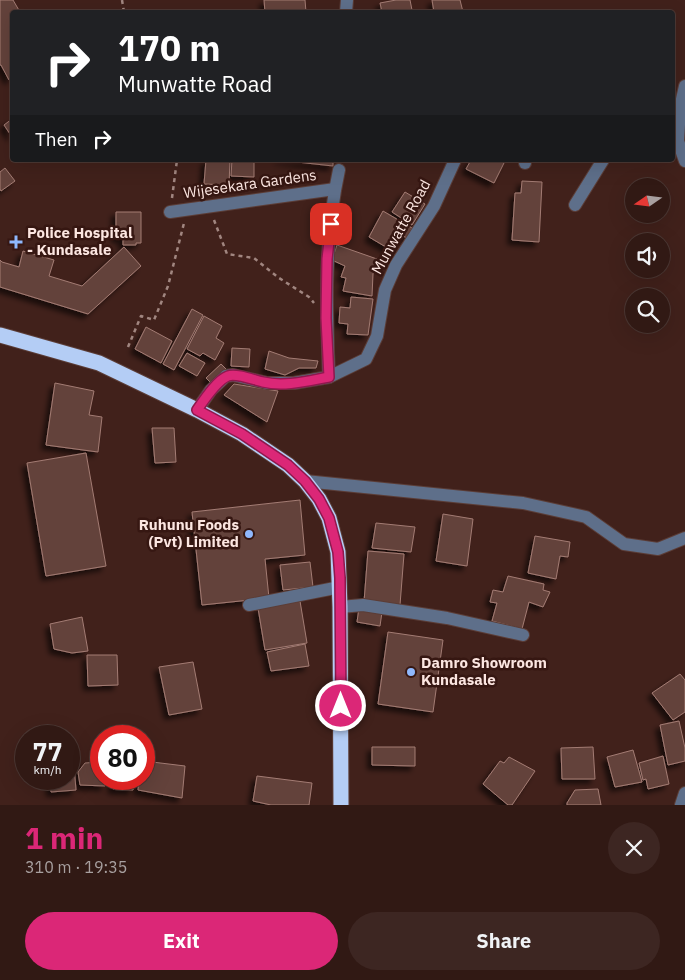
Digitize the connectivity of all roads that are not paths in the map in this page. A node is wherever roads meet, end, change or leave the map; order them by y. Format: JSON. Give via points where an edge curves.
{"nodes":[{"id":1,"x":685,"y":80,"type":"edge"},
{"id":2,"x":685,"y":86,"type":"edge"},
{"id":3,"x":675,"y":88,"type":"edge"},
{"id":4,"x":685,"y":161,"type":"edge"},
{"id":5,"x":454,"y":162,"type":"edge"},
{"id":6,"x":602,"y":162,"type":"edge"},
{"id":7,"x":339,"y":170,"type":"dead end"},
{"id":8,"x":335,"y":189,"type":"junction"},
{"id":9,"x":575,"y":205,"type":"dead end"},
{"id":10,"x":170,"y":212,"type":"road end"},
{"id":11,"x":0,"y":335,"type":"edge"},
{"id":12,"x":329,"y":377,"type":"junction"},
{"id":13,"x":197,"y":410,"type":"junction"},
{"id":14,"x":305,"y":481,"type":"junction"},
{"id":15,"x":685,"y":538,"type":"edge"},
{"id":16,"x":340,"y":586,"type":"junction"},
{"id":17,"x":248,"y":605,"type":"dead end"},
{"id":18,"x":340,"y":607,"type":"junction"},
{"id":19,"x":523,"y":636,"type":"dead end"},
{"id":20,"x":685,"y":793,"type":"edge"},
{"id":21,"x":341,"y":805,"type":"edge"},
{"id":22,"x":681,"y":805,"type":"edge"}],
"edges":[{"from":1,"to":3,"type":"street"},
{"from":2,"to":4,"type":"street","via":[[678,142]]},
{"from":5,"to":12,"type":"street","name":"Munwatte Road","via":[[434,206],[396,265],[385,290],[376,336],[366,359]]},
{"from":6,"to":9,"type":"street"},
{"from":7,"to":8,"type":"street","name":"Wijesekara Gardens"},
{"from":8,"to":10,"type":"street","name":"Wijesekara Gardens"},
{"from":8,"to":12,"type":"street","name":"Wijesekara Gardens","via":[[327,259]]},
{"from":11,"to":13,"type":"highway","via":[[99,363]]},
{"from":12,"to":13,"type":"street","name":"Munwatte Road","via":[[294,383],[267,383],[226,376]]},
{"from":13,"to":14,"type":"highway","via":[[242,434],[288,465]]},
{"from":14,"to":15,"type":"street","via":[[524,503],[586,518],[624,544],[658,549]]},
{"from":14,"to":16,"type":"highway","via":[[329,518],[338,552]]},
{"from":16,"to":17,"type":"street"},
{"from":16,"to":18,"type":"highway"},
{"from":18,"to":19,"type":"street","via":[[364,606],[447,618]]},
{"from":18,"to":21,"type":"highway"},
{"from":20,"to":22,"type":"street"}]}
